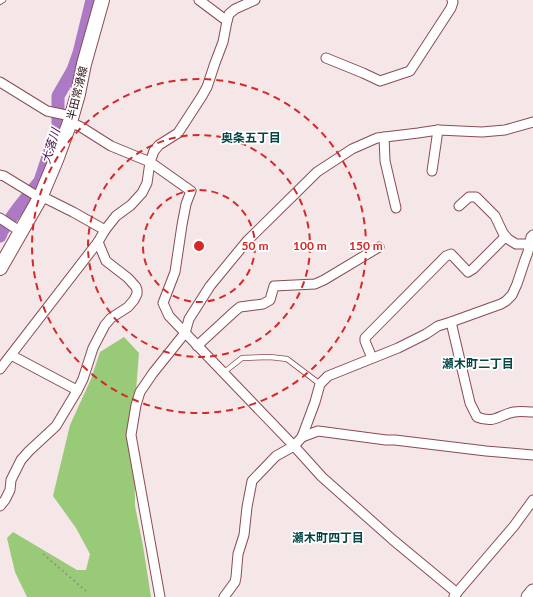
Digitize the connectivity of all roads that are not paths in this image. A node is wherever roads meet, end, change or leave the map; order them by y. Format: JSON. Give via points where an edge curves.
{"nodes":[{"id":1,"x":3,"y":0,"type":"edge"},
{"id":2,"x":102,"y":0,"type":"edge"},
{"id":3,"x":200,"y":0,"type":"edge"},
{"id":4,"x":256,"y":0,"type":"edge"},
{"id":5,"x":452,"y":0,"type":"edge"},
{"id":6,"x":0,"y":2,"type":"edge"},
{"id":7,"x":226,"y":21,"type":"junction"},
{"id":8,"x":326,"y":58,"type":"dead end"},
{"id":9,"x":0,"y":82,"type":"edge"},
{"id":10,"x":63,"y":116,"type":"junction"},
{"id":11,"x":533,"y":122,"type":"edge"},
{"id":12,"x":438,"y":130,"type":"junction"},
{"id":13,"x":384,"y":137,"type":"junction"},
{"id":14,"x":150,"y":162,"type":"junction"},
{"id":15,"x":432,"y":172,"type":"dead end"},
{"id":16,"x":0,"y":174,"type":"edge"},
{"id":17,"x":33,"y":194,"type":"junction"},
{"id":18,"x":460,"y":206,"type":"dead end"},
{"id":19,"x":396,"y":208,"type":"dead end"},
{"id":20,"x":3,"y":219,"type":"edge"},
{"id":21,"x":18,"y":229,"type":"junction"},
{"id":22,"x":105,"y":230,"type":"junction"},
{"id":23,"x":533,"y":235,"type":"edge"},
{"id":24,"x":505,"y":236,"type":"junction"},
{"id":25,"x":98,"y":242,"type":"junction"},
{"id":26,"x":530,"y":244,"type":"junction"},
{"id":27,"x":379,"y":247,"type":"dead end"},
{"id":28,"x":0,"y":268,"type":"edge"},
{"id":29,"x":451,"y":322,"type":"junction"},
{"id":30,"x":185,"y":333,"type":"junction"},
{"id":31,"x":197,"y":346,"type":"junction"},
{"id":32,"x":12,"y":354,"type":"junction"},
{"id":33,"x":372,"y":358,"type":"junction"},
{"id":34,"x":0,"y":369,"type":"edge"},
{"id":35,"x":223,"y":373,"type":"junction"},
{"id":36,"x":320,"y":384,"type":"junction"},
{"id":37,"x":77,"y":391,"type":"junction"},
{"id":38,"x":533,"y":412,"type":"edge"},
{"id":39,"x":302,"y":437,"type":"junction"},
{"id":40,"x":294,"y":446,"type":"junction"},
{"id":41,"x":533,"y":456,"type":"edge"},
{"id":42,"x":533,"y":500,"type":"edge"},
{"id":43,"x":0,"y":506,"type":"edge"},
{"id":44,"x":533,"y":591,"type":"edge"},
{"id":45,"x":455,"y":595,"type":"edge"},
{"id":46,"x":160,"y":597,"type":"edge"},
{"id":47,"x":224,"y":597,"type":"edge"},
{"id":48,"x":528,"y":597,"type":"edge"}],
"edges":[{"from":1,"to":6,"type":"lane"},
{"from":2,"to":10,"type":"main road","name":"半田常滑線","via":[[78,94]]},
{"from":3,"to":7,"type":"street"},
{"from":4,"to":7,"type":"street","via":[[235,9]]},
{"from":5,"to":8,"type":"street","via":[[451,8],[410,71],[380,81]]},
{"from":7,"to":14,"type":"street","via":[[223,42],[207,87],[181,129],[154,151]]},
{"from":9,"to":10,"type":"street","via":[[48,111]]},
{"from":10,"to":14,"type":"street","via":[[111,146]]},
{"from":10,"to":17,"type":"main road","name":"半田常滑線","via":[[56,160]]},
{"from":11,"to":12,"type":"street","via":[[505,130],[482,132]]},
{"from":12,"to":13,"type":"street"},
{"from":12,"to":15,"type":"street"},
{"from":13,"to":19,"type":"street","via":[[385,162]]},
{"from":13,"to":30,"type":"street","via":[[352,149],[328,164],[247,241],[210,286],[189,319]]},
{"from":14,"to":22,"type":"street","via":[[147,183],[142,193],[116,216]]},
{"from":14,"to":30,"type":"street","via":[[191,192],[186,204],[175,272],[163,303],[169,316]]},
{"from":16,"to":17,"type":"street"},
{"from":17,"to":21,"type":"main road","name":"半田常滑線"},
{"from":17,"to":22,"type":"street"},
{"from":18,"to":24,"type":"street","via":[[469,197],[476,197],[495,216]]},
{"from":20,"to":21,"type":"street"},
{"from":21,"to":28,"type":"main road","name":"半田常滑線"},
{"from":22,"to":25,"type":"street"},
{"from":23,"to":26,"type":"street"},
{"from":24,"to":26,"type":"street","via":[[516,244]]},
{"from":24,"to":33,"type":"street","via":[[468,272],[451,254],[446,256],[365,338]]},
{"from":25,"to":32,"type":"street"},
{"from":25,"to":37,"type":"street","via":[[106,261],[128,278],[138,290],[128,307],[105,325],[93,348]]},
{"from":26,"to":29,"type":"street","via":[[517,284],[509,299]]},
{"from":27,"to":31,"type":"street","via":[[315,284],[274,286],[270,300],[263,304],[240,307]]},
{"from":29,"to":33,"type":"street"},
{"from":29,"to":38,"type":"street","via":[[470,403],[477,417],[485,420],[515,412]]},
{"from":30,"to":31,"type":"street"},
{"from":30,"to":46,"type":"street","via":[[140,392],[131,435]]},
{"from":31,"to":35,"type":"street"},
{"from":32,"to":34,"type":"street"},
{"from":32,"to":37,"type":"street"},
{"from":33,"to":36,"type":"street","via":[[328,376]]},
{"from":35,"to":36,"type":"lane","via":[[242,358],[270,357],[287,359]]},
{"from":35,"to":40,"type":"street"},
{"from":36,"to":39,"type":"street"},
{"from":37,"to":43,"type":"street","via":[[56,426],[21,460],[11,480],[10,490]]},
{"from":39,"to":40,"type":"street"},
{"from":39,"to":41,"type":"street","via":[[318,432]]},
{"from":40,"to":45,"type":"street","via":[[326,481]]},
{"from":40,"to":47,"type":"street","via":[[276,456],[252,482],[235,582]]},
{"from":42,"to":45,"type":"street"},
{"from":44,"to":48,"type":"street"}]}
